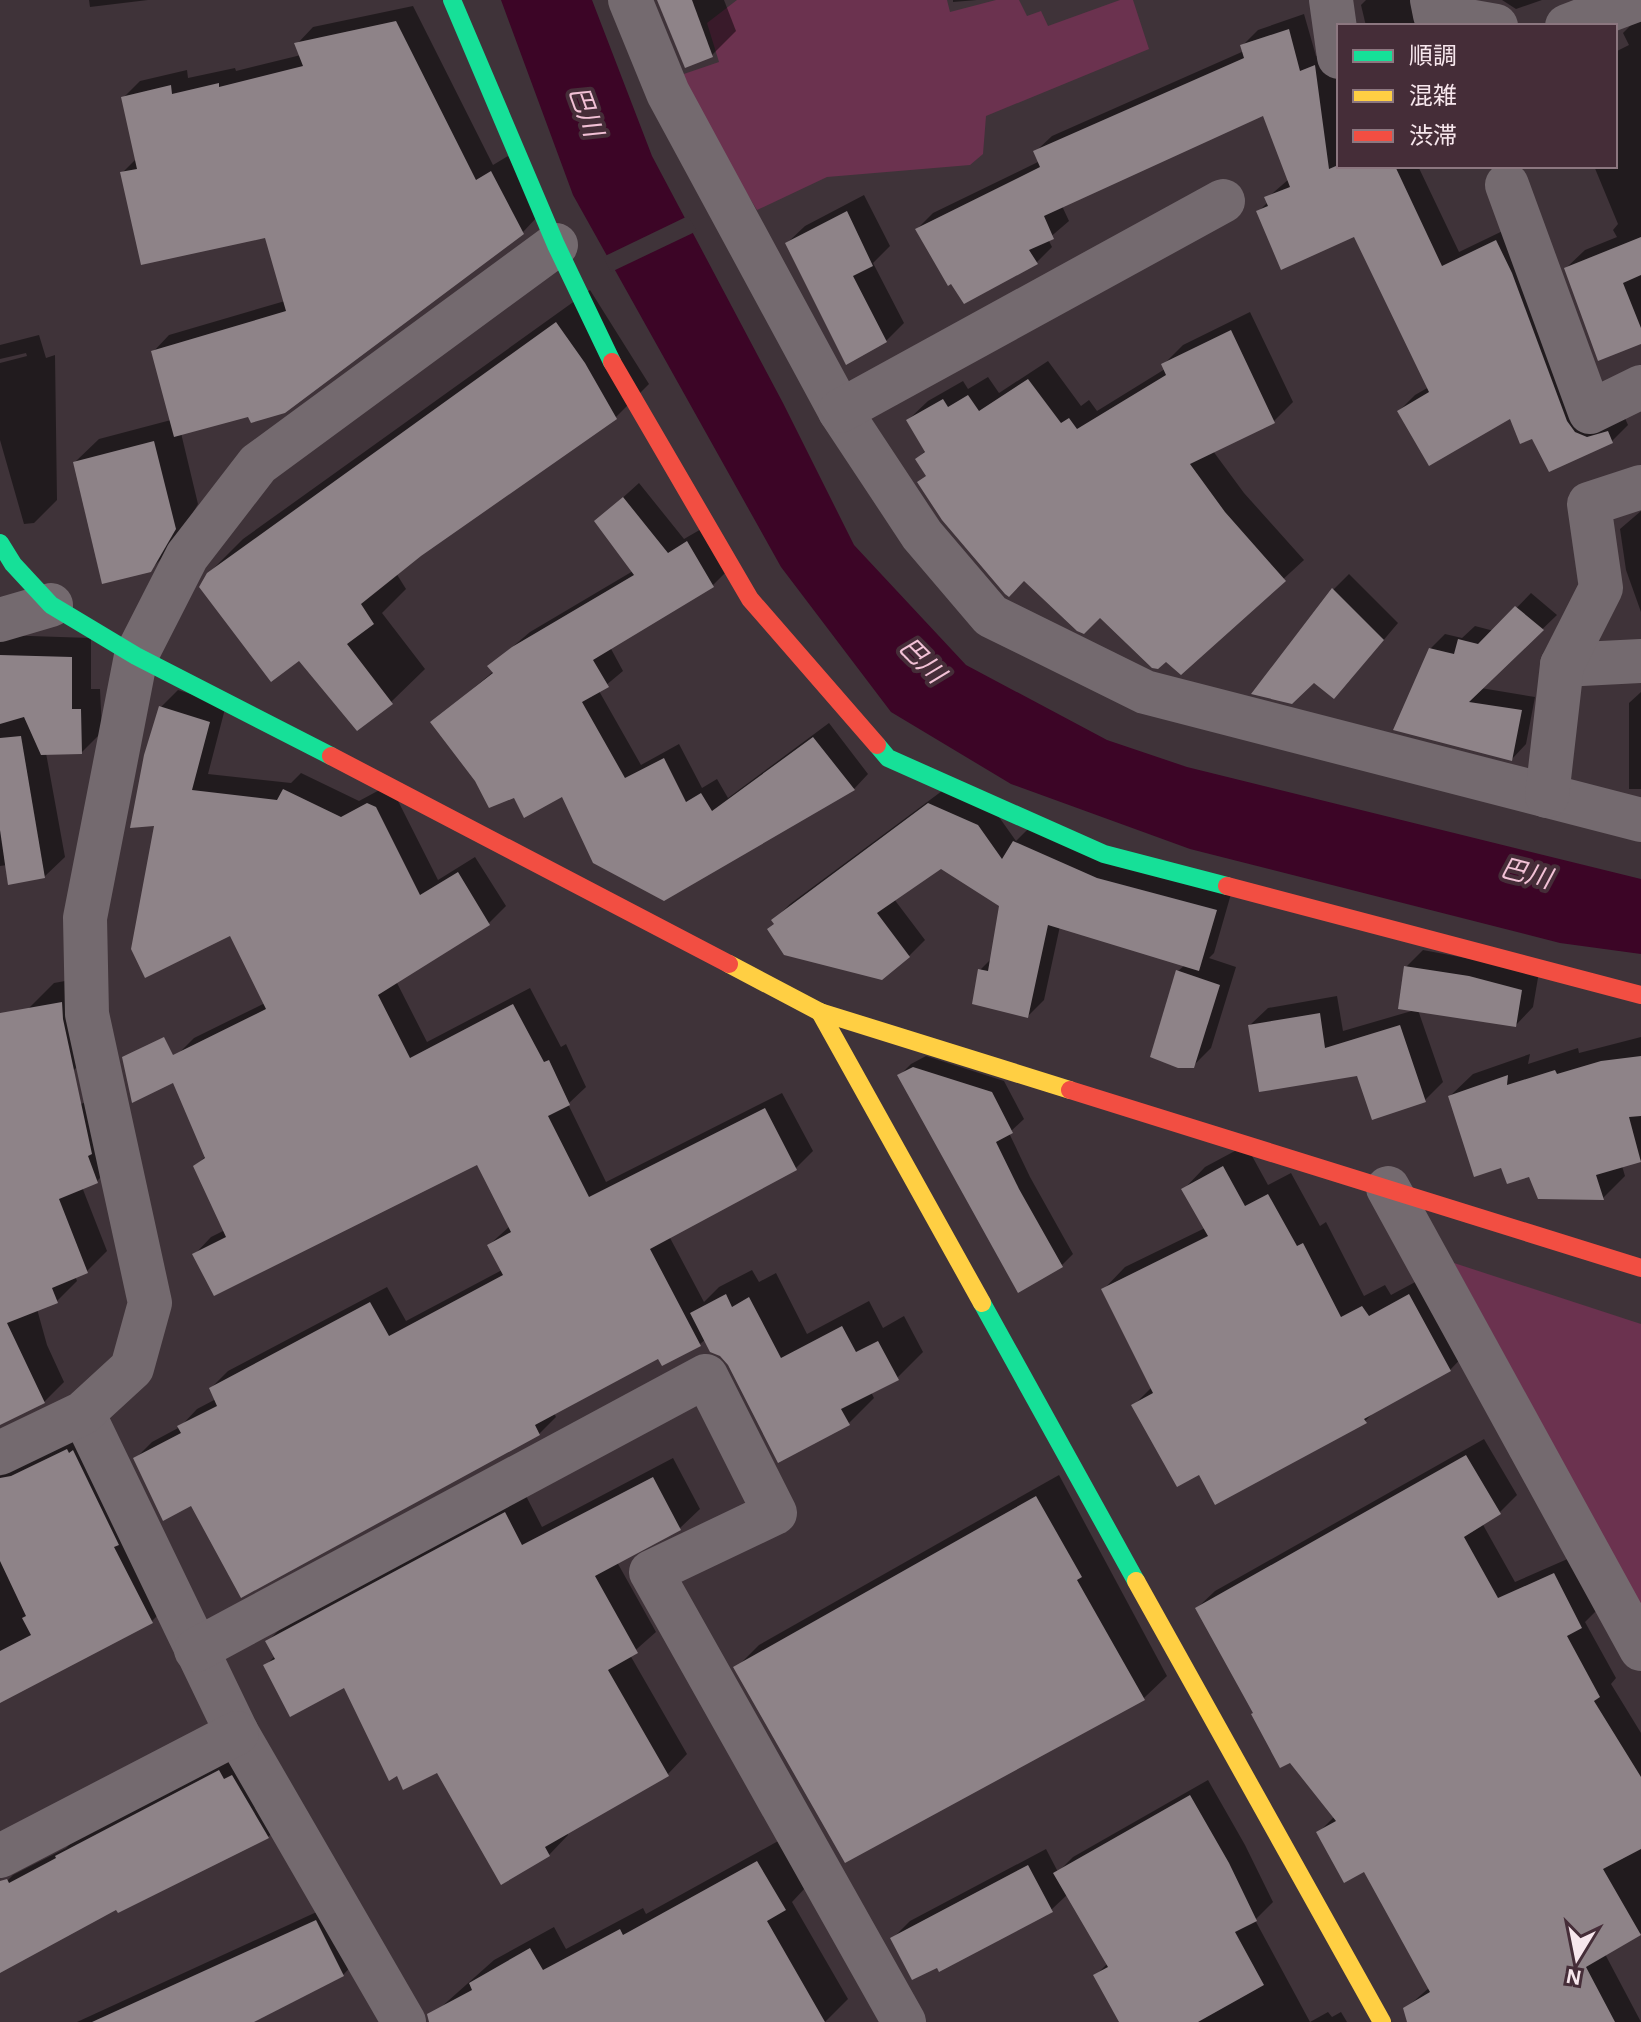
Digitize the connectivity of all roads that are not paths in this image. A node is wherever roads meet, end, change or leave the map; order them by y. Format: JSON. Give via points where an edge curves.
{"nodes":[{"id":1,"x":452,"y":0,"type":"edge"},
{"id":2,"x":630,"y":0,"type":"edge"},
{"id":3,"x":1331,"y":0,"type":"edge"},
{"id":4,"x":1432,"y":0,"type":"edge"},
{"id":5,"x":1636,"y":0,"type":"edge"},
{"id":6,"x":1485,"y":24,"type":"edge"},
{"id":7,"x":1572,"y":24,"type":"edge"},
{"id":8,"x":1337,"y":43,"type":"edge"},
{"id":9,"x":1507,"y":185,"type":"dead end"},
{"id":10,"x":1223,"y":201,"type":"dead end"},
{"id":11,"x":556,"y":245,"type":"junction"},
{"id":12,"x":1641,"y":387,"type":"edge"},
{"id":13,"x":840,"y":411,"type":"junction"},
{"id":14,"x":1641,"y":487,"type":"edge"},
{"id":15,"x":0,"y":543,"type":"edge"},
{"id":16,"x":51,"y":605,"type":"junction"},
{"id":17,"x":0,"y":620,"type":"edge"},
{"id":18,"x":136,"y":656,"type":"junction"},
{"id":19,"x":1641,"y":661,"type":"edge"},
{"id":20,"x":1562,"y":665,"type":"junction"},
{"id":21,"x":1547,"y":796,"type":"junction"},
{"id":22,"x":1641,"y":820,"type":"edge"},
{"id":23,"x":1641,"y":995,"type":"edge"},
{"id":24,"x":820,"y":1012,"type":"junction"},
{"id":25,"x":1388,"y":1188,"type":"junction"},
{"id":26,"x":1641,"y":1268,"type":"edge"},
{"id":27,"x":83,"y":1413,"type":"junction"},
{"id":28,"x":0,"y":1453,"type":"edge"},
{"id":29,"x":1641,"y":1649,"type":"edge"},
{"id":30,"x":196,"y":1650,"type":"junction"},
{"id":31,"x":237,"y":1733,"type":"junction"},
{"id":32,"x":0,"y":1856,"type":"edge"},
{"id":33,"x":404,"y":2022,"type":"edge"},
{"id":34,"x":904,"y":2022,"type":"edge"},
{"id":35,"x":1382,"y":2022,"type":"edge"}],
"edges":[{"from":1,"to":11,"type":"street"},
{"from":2,"to":13,"type":"street","via":[[668,93]]},
{"from":3,"to":8,"type":"street"},
{"from":4,"to":6,"type":"street","via":[[1435,15]]},
{"from":5,"to":7,"type":"street"},
{"from":9,"to":12,"type":"street","via":[[1590,412]]},
{"from":10,"to":13,"type":"street"},
{"from":11,"to":18,"type":"street","via":[[258,464],[187,556]]},
{"from":11,"to":23,"type":"street","via":[[611,360],[750,599],[888,758],[1104,854]]},
{"from":13,"to":21,"type":"street","via":[[922,535],[991,616],[1145,692]]},
{"from":14,"to":20,"type":"street","via":[[1589,504],[1601,588]]},
{"from":15,"to":16,"type":"street"},
{"from":16,"to":17,"type":"street"},
{"from":16,"to":18,"type":"street"},
{"from":18,"to":24,"type":"street"},
{"from":18,"to":27,"type":"street","via":[[85,918],[87,1014],[150,1303],[132,1368]]},
{"from":19,"to":20,"type":"street"},
{"from":20,"to":21,"type":"street"},
{"from":21,"to":22,"type":"street"},
{"from":24,"to":25,"type":"street"},
{"from":24,"to":35,"type":"street"},
{"from":25,"to":26,"type":"street"},
{"from":25,"to":29,"type":"street"},
{"from":27,"to":28,"type":"street"},
{"from":27,"to":30,"type":"street"},
{"from":30,"to":31,"type":"street"},
{"from":30,"to":34,"type":"street","via":[[706,1376],[775,1513],[651,1572]]},
{"from":31,"to":32,"type":"street"},
{"from":31,"to":33,"type":"street"}]}
